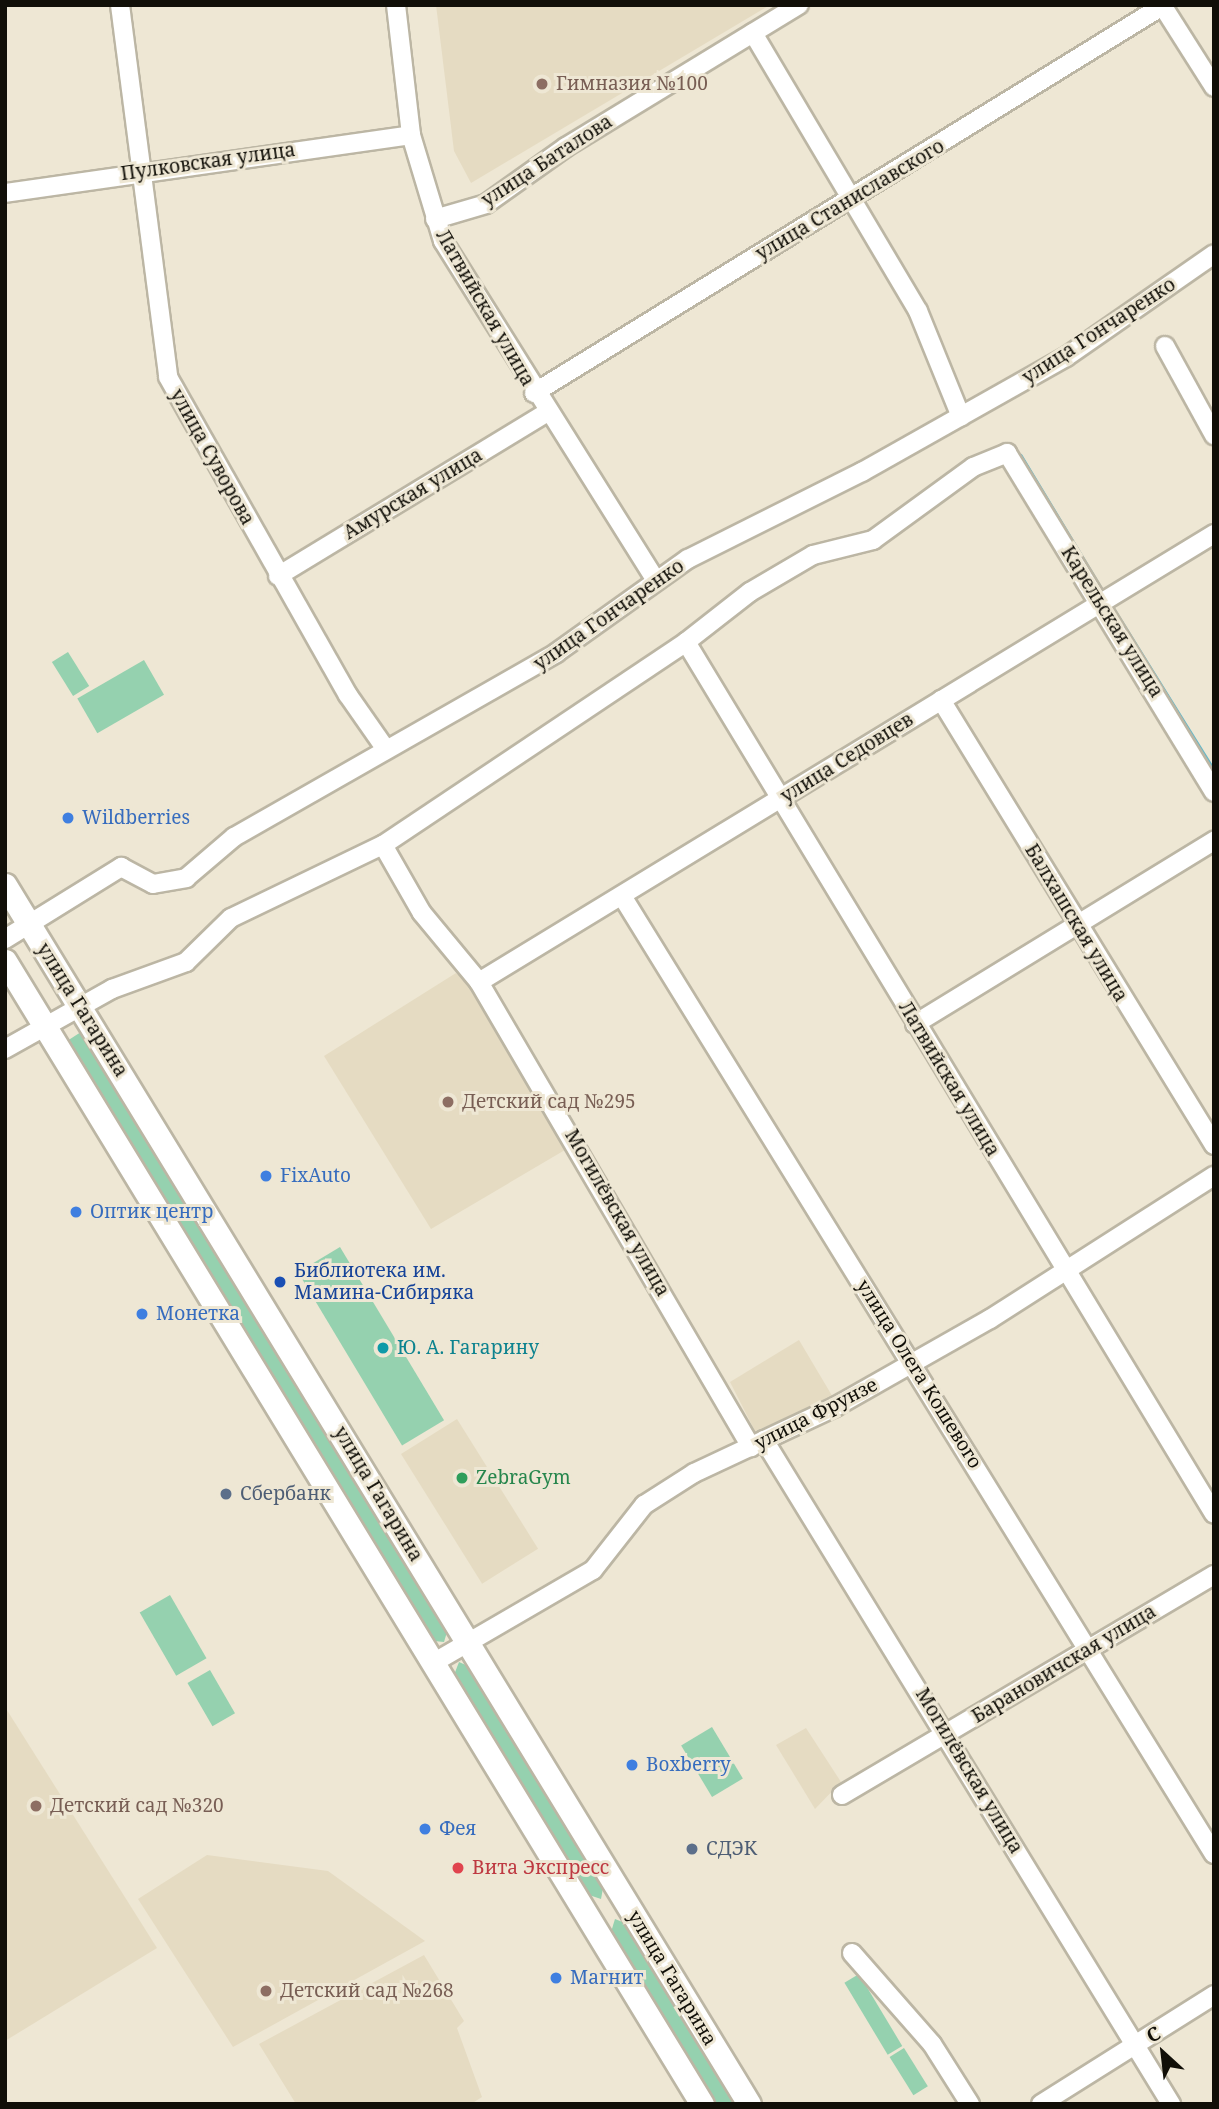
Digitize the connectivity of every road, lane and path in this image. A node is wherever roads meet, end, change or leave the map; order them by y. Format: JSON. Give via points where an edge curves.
{"nodes":[{"id":1,"x":120,"y":5,"type":"edge"},
{"id":2,"x":396,"y":5,"type":"edge"},
{"id":3,"x":799,"y":5,"type":"edge"},
{"id":4,"x":1163,"y":6,"type":"edge"},
{"id":5,"x":753,"y":33,"type":"junction"},
{"id":6,"x":1214,"y":87,"type":"edge"},
{"id":7,"x":411,"y":135,"type":"junction"},
{"id":8,"x":141,"y":172,"type":"junction"},
{"id":9,"x":5,"y":193,"type":"edge"},
{"id":10,"x":850,"y":199,"type":"junction"},
{"id":11,"x":435,"y":219,"type":"junction"},
{"id":12,"x":1214,"y":254,"type":"edge"},
{"id":13,"x":1165,"y":346,"type":"dead end"},
{"id":14,"x":534,"y":393,"type":"junction"},
{"id":15,"x":548,"y":412,"type":"junction"},
{"id":16,"x":961,"y":418,"type":"junction"},
{"id":17,"x":1214,"y":435,"type":"edge"},
{"id":18,"x":1214,"y":534,"type":"edge"},
{"id":19,"x":278,"y":576,"type":"junction"},
{"id":20,"x":655,"y":579,"type":"junction"},
{"id":21,"x":1100,"y":604,"type":"junction"},
{"id":22,"x":686,"y":642,"type":"junction"},
{"id":23,"x":942,"y":700,"type":"junction"},
{"id":24,"x":385,"y":748,"type":"junction"},
{"id":25,"x":1214,"y":792,"type":"edge"},
{"id":26,"x":779,"y":800,"type":"junction"},
{"id":27,"x":1214,"y":841,"type":"edge"},
{"id":28,"x":383,"y":845,"type":"junction"},
{"id":29,"x":5,"y":885,"type":"edge"},
{"id":30,"x":622,"y":896,"type":"junction"},
{"id":31,"x":29,"y":924,"type":"junction"},
{"id":32,"x":1076,"y":925,"type":"junction"},
{"id":33,"x":5,"y":939,"type":"edge"},
{"id":34,"x":5,"y":961,"type":"edge"},
{"id":35,"x":479,"y":982,"type":"junction"},
{"id":36,"x":79,"y":1005,"type":"junction"},
{"id":37,"x":915,"y":1024,"type":"junction"},
{"id":38,"x":44,"y":1025,"type":"junction"},
{"id":39,"x":5,"y":1049,"type":"edge"},
{"id":40,"x":1214,"y":1145,"type":"edge"},
{"id":41,"x":1214,"y":1175,"type":"edge"},
{"id":42,"x":1066,"y":1271,"type":"junction"},
{"id":43,"x":912,"y":1364,"type":"junction"},
{"id":44,"x":758,"y":1443,"type":"junction"},
{"id":45,"x":1214,"y":1514,"type":"edge"},
{"id":46,"x":1214,"y":1575,"type":"edge"},
{"id":47,"x":468,"y":1642,"type":"junction"},
{"id":48,"x":1091,"y":1649,"type":"junction"},
{"id":49,"x":433,"y":1663,"type":"junction"},
{"id":50,"x":947,"y":1734,"type":"junction"},
{"id":51,"x":842,"y":1795,"type":"dead end"},
{"id":52,"x":1214,"y":1854,"type":"edge"},
{"id":53,"x":624,"y":1899,"type":"junction"},
{"id":54,"x":590,"y":1920,"type":"junction"},
{"id":55,"x":852,"y":1953,"type":"dead end"},
{"id":56,"x":1214,"y":1995,"type":"edge"},
{"id":57,"x":1135,"y":2045,"type":"junction"},
{"id":58,"x":702,"y":2104,"type":"edge"},
{"id":59,"x":749,"y":2104,"type":"edge"},
{"id":60,"x":970,"y":2104,"type":"edge"},
{"id":61,"x":1041,"y":2104,"type":"edge"},
{"id":62,"x":1171,"y":2104,"type":"edge"}],
"edges":[{"from":1,"to":8,"type":"street","name":"улица Суворова"},
{"from":2,"to":7,"type":"street","name":"Латвийская улица"},
{"from":3,"to":5,"type":"street","name":"улица Баталова"},
{"from":4,"to":6,"type":"street"},
{"from":4,"to":10,"type":"street","name":"улица Станиславского"},
{"from":5,"to":10,"type":"street"},
{"from":5,"to":11,"type":"street","name":"улица Баталова","via":[[486,204]]},
{"from":7,"to":8,"type":"street","name":"Пулковская улица"},
{"from":7,"to":11,"type":"street","name":"Латвийская улица"},
{"from":8,"to":9,"type":"street","name":"Пулковская улица"},
{"from":8,"to":19,"type":"street","name":"улица Суворова","via":[[168,377]]},
{"from":10,"to":14,"type":"street","name":"улица Станиславского"},
{"from":10,"to":16,"type":"street","via":[[935,342]]},
{"from":11,"to":14,"type":"street","name":"Латвийская улица"},
{"from":12,"to":16,"type":"street","name":"улица Гончаренко","via":[[1066,357]]},
{"from":13,"to":17,"type":"street"},
{"from":14,"to":15,"type":"street","name":"Латвийская улица"},
{"from":15,"to":19,"type":"street","name":"Амурская улица"},
{"from":15,"to":20,"type":"street","name":"Латвийская улица"},
{"from":16,"to":20,"type":"street","name":"улица Гончаренко"},
{"from":18,"to":21,"type":"street","name":"улица Седовцев"},
{"from":19,"to":24,"type":"street","name":"улица Суворова"},
{"from":20,"to":24,"type":"street","name":"улица Гончаренко","via":[[545,660]]},
{"from":21,"to":22,"type":"street","name":"Карельская улица","via":[[1007,453],[973,467],[873,540],[813,555],[750,592]]},
{"from":21,"to":23,"type":"street","name":"улица Седовцев"},
{"from":21,"to":25,"type":"street","name":"Карельская улица"},
{"from":22,"to":26,"type":"street","name":"Латвийская улица"},
{"from":22,"to":28,"type":"street"},
{"from":23,"to":26,"type":"street","name":"улица Седовцев"},
{"from":23,"to":32,"type":"street","name":"Балхашская улица"},
{"from":24,"to":31,"type":"street","name":"улица Гончаренко","via":[[234,837],[186,878],[153,884],[121,867]]},
{"from":26,"to":30,"type":"street","name":"улица Седовцев"},
{"from":26,"to":37,"type":"street","name":"Латвийская улица"},
{"from":27,"to":32,"type":"street"},
{"from":28,"to":35,"type":"street","name":"Могилёвская улица","via":[[422,913]]},
{"from":28,"to":36,"type":"street","via":[[231,918],[186,962]]},
{"from":29,"to":31,"type":"main road","name":"улица Гагарина"},
{"from":30,"to":35,"type":"street","name":"улица Седовцев"},
{"from":30,"to":43,"type":"street","name":"улица Олега Кошевого"},
{"from":31,"to":33,"type":"street","name":"улица Гончаренко"},
{"from":31,"to":36,"type":"main road","name":"улица Гагарина"},
{"from":32,"to":37,"type":"street"},
{"from":32,"to":40,"type":"street","name":"Балхашская улица"},
{"from":34,"to":38,"type":"main road","name":"улица Гагарина"},
{"from":35,"to":44,"type":"street","name":"Могилёвская улица"},
{"from":36,"to":38,"type":"street"},
{"from":36,"to":47,"type":"main road","name":"улица Гагарина"},
{"from":37,"to":42,"type":"street","name":"Латвийская улица"},
{"from":38,"to":39,"type":"street"},
{"from":38,"to":49,"type":"main road","name":"улица Гагарина"},
{"from":41,"to":42,"type":"street","name":"улица Фрунзе"},
{"from":42,"to":43,"type":"street","name":"улица Фрунзе"},
{"from":42,"to":45,"type":"street","name":"Латвийская улица"},
{"from":43,"to":44,"type":"street","name":"улица Фрунзе"},
{"from":43,"to":48,"type":"street","name":"улица Олега Кошевого"},
{"from":44,"to":47,"type":"street","name":"улица Фрунзе","via":[[643,1505],[593,1570]]},
{"from":44,"to":50,"type":"street","name":"Могилёвская улица"},
{"from":46,"to":48,"type":"street","name":"Барановичская улица"},
{"from":47,"to":49,"type":"street","name":"улица Фрунзе"},
{"from":47,"to":53,"type":"main road","name":"улица Гагарина"},
{"from":48,"to":50,"type":"street","name":"Барановичская улица"},
{"from":48,"to":52,"type":"street","name":"улица Олега Кошевого"},
{"from":49,"to":54,"type":"main road","name":"улица Гагарина"},
{"from":50,"to":51,"type":"street","name":"Барановичская улица"},
{"from":50,"to":57,"type":"street","name":"Могилёвская улица"},
{"from":53,"to":54,"type":"main road"},
{"from":53,"to":59,"type":"main road","name":"улица Гагарина"},
{"from":54,"to":58,"type":"main road","name":"улица Гагарина"},
{"from":55,"to":60,"type":"street","via":[[932,2044]]},
{"from":56,"to":57,"type":"street"},
{"from":57,"to":61,"type":"street"},
{"from":57,"to":62,"type":"street","name":"Могилёвская улица"}]}
